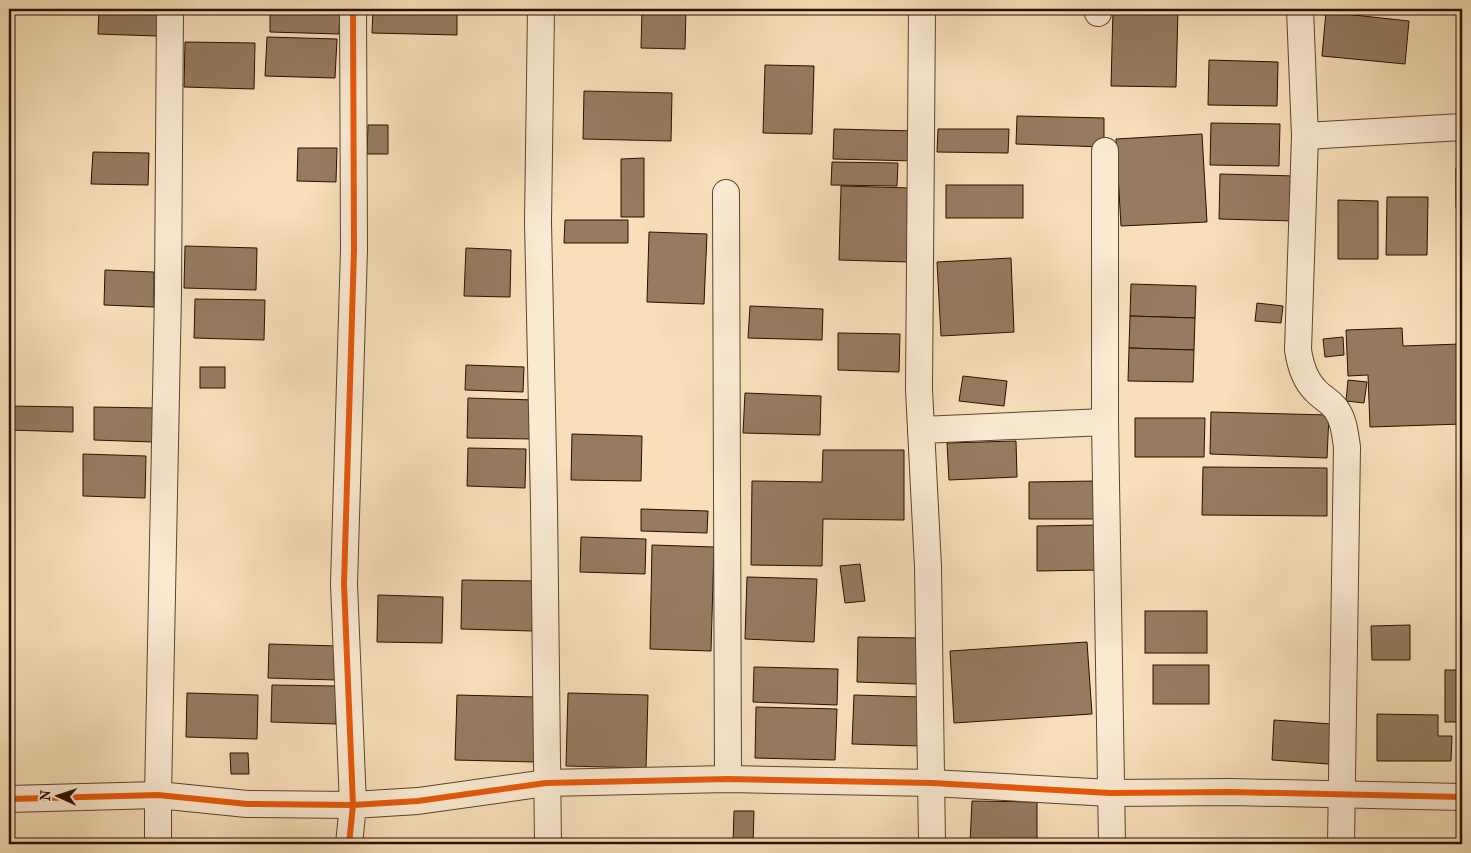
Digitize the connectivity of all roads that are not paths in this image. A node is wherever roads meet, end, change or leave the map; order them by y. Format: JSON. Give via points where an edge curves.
{"nodes":[{"id":1,"x":170,"y":9,"type":"edge"},
{"id":2,"x":353,"y":9,"type":"edge"},
{"id":3,"x":541,"y":9,"type":"edge"},
{"id":4,"x":922,"y":9,"type":"edge"},
{"id":5,"x":1300,"y":9,"type":"edge"},
{"id":6,"x":1462,"y":127,"type":"edge"},
{"id":7,"x":1305,"y":136,"type":"junction"},
{"id":8,"x":1105,"y":152,"type":"dead end"},
{"id":9,"x":726,"y":193,"type":"dead end"},
{"id":10,"x":1105,"y":422,"type":"junction"},
{"id":11,"x":920,"y":430,"type":"junction"},
{"id":12,"x":728,"y":779,"type":"junction"},
{"id":13,"x":546,"y":783,"type":"junction"},
{"id":14,"x":932,"y":783,"type":"junction"},
{"id":15,"x":1110,"y":793,"type":"junction"},
{"id":16,"x":1342,"y":794,"type":"junction"},
{"id":17,"x":158,"y":796,"type":"junction"},
{"id":18,"x":1462,"y":797,"type":"edge"},
{"id":19,"x":9,"y":799,"type":"edge"},
{"id":20,"x":352,"y":805,"type":"junction"},
{"id":21,"x":158,"y":844,"type":"edge"},
{"id":22,"x":349,"y":844,"type":"edge"},
{"id":23,"x":548,"y":844,"type":"edge"},
{"id":24,"x":932,"y":844,"type":"edge"},
{"id":25,"x":1112,"y":844,"type":"edge"},
{"id":26,"x":1341,"y":844,"type":"edge"}],
"edges":[{"from":1,"to":17,"type":"street"},
{"from":2,"to":20,"type":"street","via":[[354,249],[344,584]]},
{"from":3,"to":13,"type":"street","via":[[538,222]]},
{"from":4,"to":11,"type":"street"},
{"from":5,"to":7,"type":"street"},
{"from":6,"to":7,"type":"street"},
{"from":7,"to":16,"type":"street","via":[[1298,350],[1309,382],[1341,417],[1347,447]]},
{"from":8,"to":10,"type":"street"},
{"from":9,"to":12,"type":"street"},
{"from":10,"to":11,"type":"street"},
{"from":10,"to":15,"type":"street"},
{"from":11,"to":14,"type":"street","via":[[928,567]]},
{"from":12,"to":13,"type":"street"},
{"from":12,"to":14,"type":"street"},
{"from":13,"to":20,"type":"street","via":[[418,801]]},
{"from":13,"to":23,"type":"street"},
{"from":14,"to":15,"type":"street"},
{"from":14,"to":24,"type":"street"},
{"from":15,"to":16,"type":"street"},
{"from":15,"to":25,"type":"street"},
{"from":16,"to":18,"type":"street"},
{"from":16,"to":26,"type":"street"},
{"from":17,"to":19,"type":"street"},
{"from":17,"to":20,"type":"street","via":[[247,804]]},
{"from":17,"to":21,"type":"street"},
{"from":20,"to":22,"type":"street"}]}
